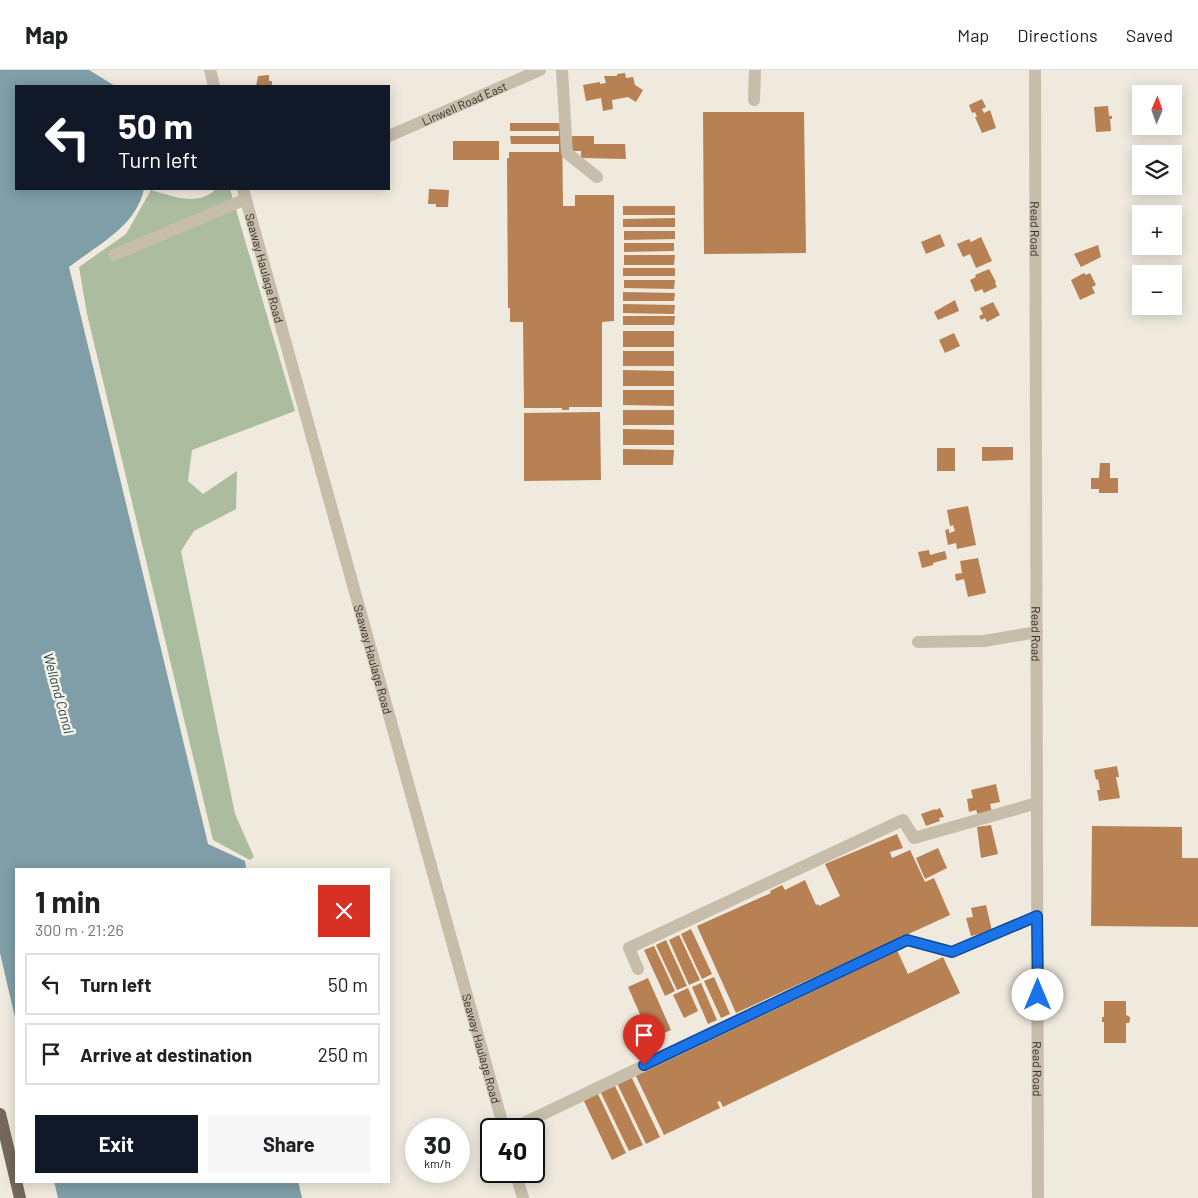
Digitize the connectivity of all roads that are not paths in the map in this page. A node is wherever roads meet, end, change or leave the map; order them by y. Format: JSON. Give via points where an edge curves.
{"nodes":[{"id":1,"x":210,"y":70,"type":"edge"},
{"id":2,"x":540,"y":70,"type":"edge"},
{"id":3,"x":562,"y":70,"type":"edge"},
{"id":4,"x":755,"y":70,"type":"edge"},
{"id":5,"x":1035,"y":70,"type":"edge"},
{"id":6,"x":214,"y":85,"type":"edge"},
{"id":7,"x":754,"y":100,"type":"dead end"},
{"id":8,"x":390,"y":136,"type":"edge"},
{"id":9,"x":597,"y":177,"type":"dead end"},
{"id":10,"x":244,"y":194,"type":"edge"},
{"id":11,"x":114,"y":255,"type":"dead end"},
{"id":12,"x":1037,"y":632,"type":"junction"},
{"id":13,"x":918,"y":642,"type":"dead end"},
{"id":14,"x":1037,"y":803,"type":"junction"},
{"id":15,"x":1037,"y":916,"type":"junction"},
{"id":16,"x":638,"y":969,"type":"dead end"},
{"id":17,"x":0,"y":1114,"type":"edge"},
{"id":18,"x":500,"y":1118,"type":"edge"},
{"id":19,"x":535,"y":1118,"type":"edge"},
{"id":20,"x":15,"y":1177,"type":"edge"},
{"id":21,"x":16,"y":1183,"type":"edge"},
{"id":22,"x":519,"y":1183,"type":"edge"},
{"id":23,"x":20,"y":1198,"type":"edge"},
{"id":24,"x":523,"y":1198,"type":"edge"},
{"id":25,"x":1038,"y":1198,"type":"edge"}],
"edges":[{"from":1,"to":6,"type":"street"},
{"from":2,"to":8,"type":"street","name":"Linwell Road East"},
{"from":3,"to":9,"type":"street","via":[[566,153]]},
{"from":4,"to":7,"type":"street"},
{"from":5,"to":12,"type":"street","name":"Read Road"},
{"from":10,"to":11,"type":"street"},
{"from":10,"to":18,"type":"street","name":"Seaway Haulage Road"},
{"from":12,"to":13,"type":"street","via":[[984,641]]},
{"from":12,"to":14,"type":"street","name":"Read Road"},
{"from":14,"to":15,"type":"street","name":"Read Road"},
{"from":14,"to":16,"type":"street","via":[[914,838],[903,820],[629,948]]},
{"from":15,"to":19,"type":"street","via":[[952,952],[907,940]]},
{"from":15,"to":25,"type":"street","name":"Read Road"},
{"from":17,"to":20,"type":"main road"},
{"from":21,"to":23,"type":"main road"},
{"from":22,"to":24,"type":"street"}]}
